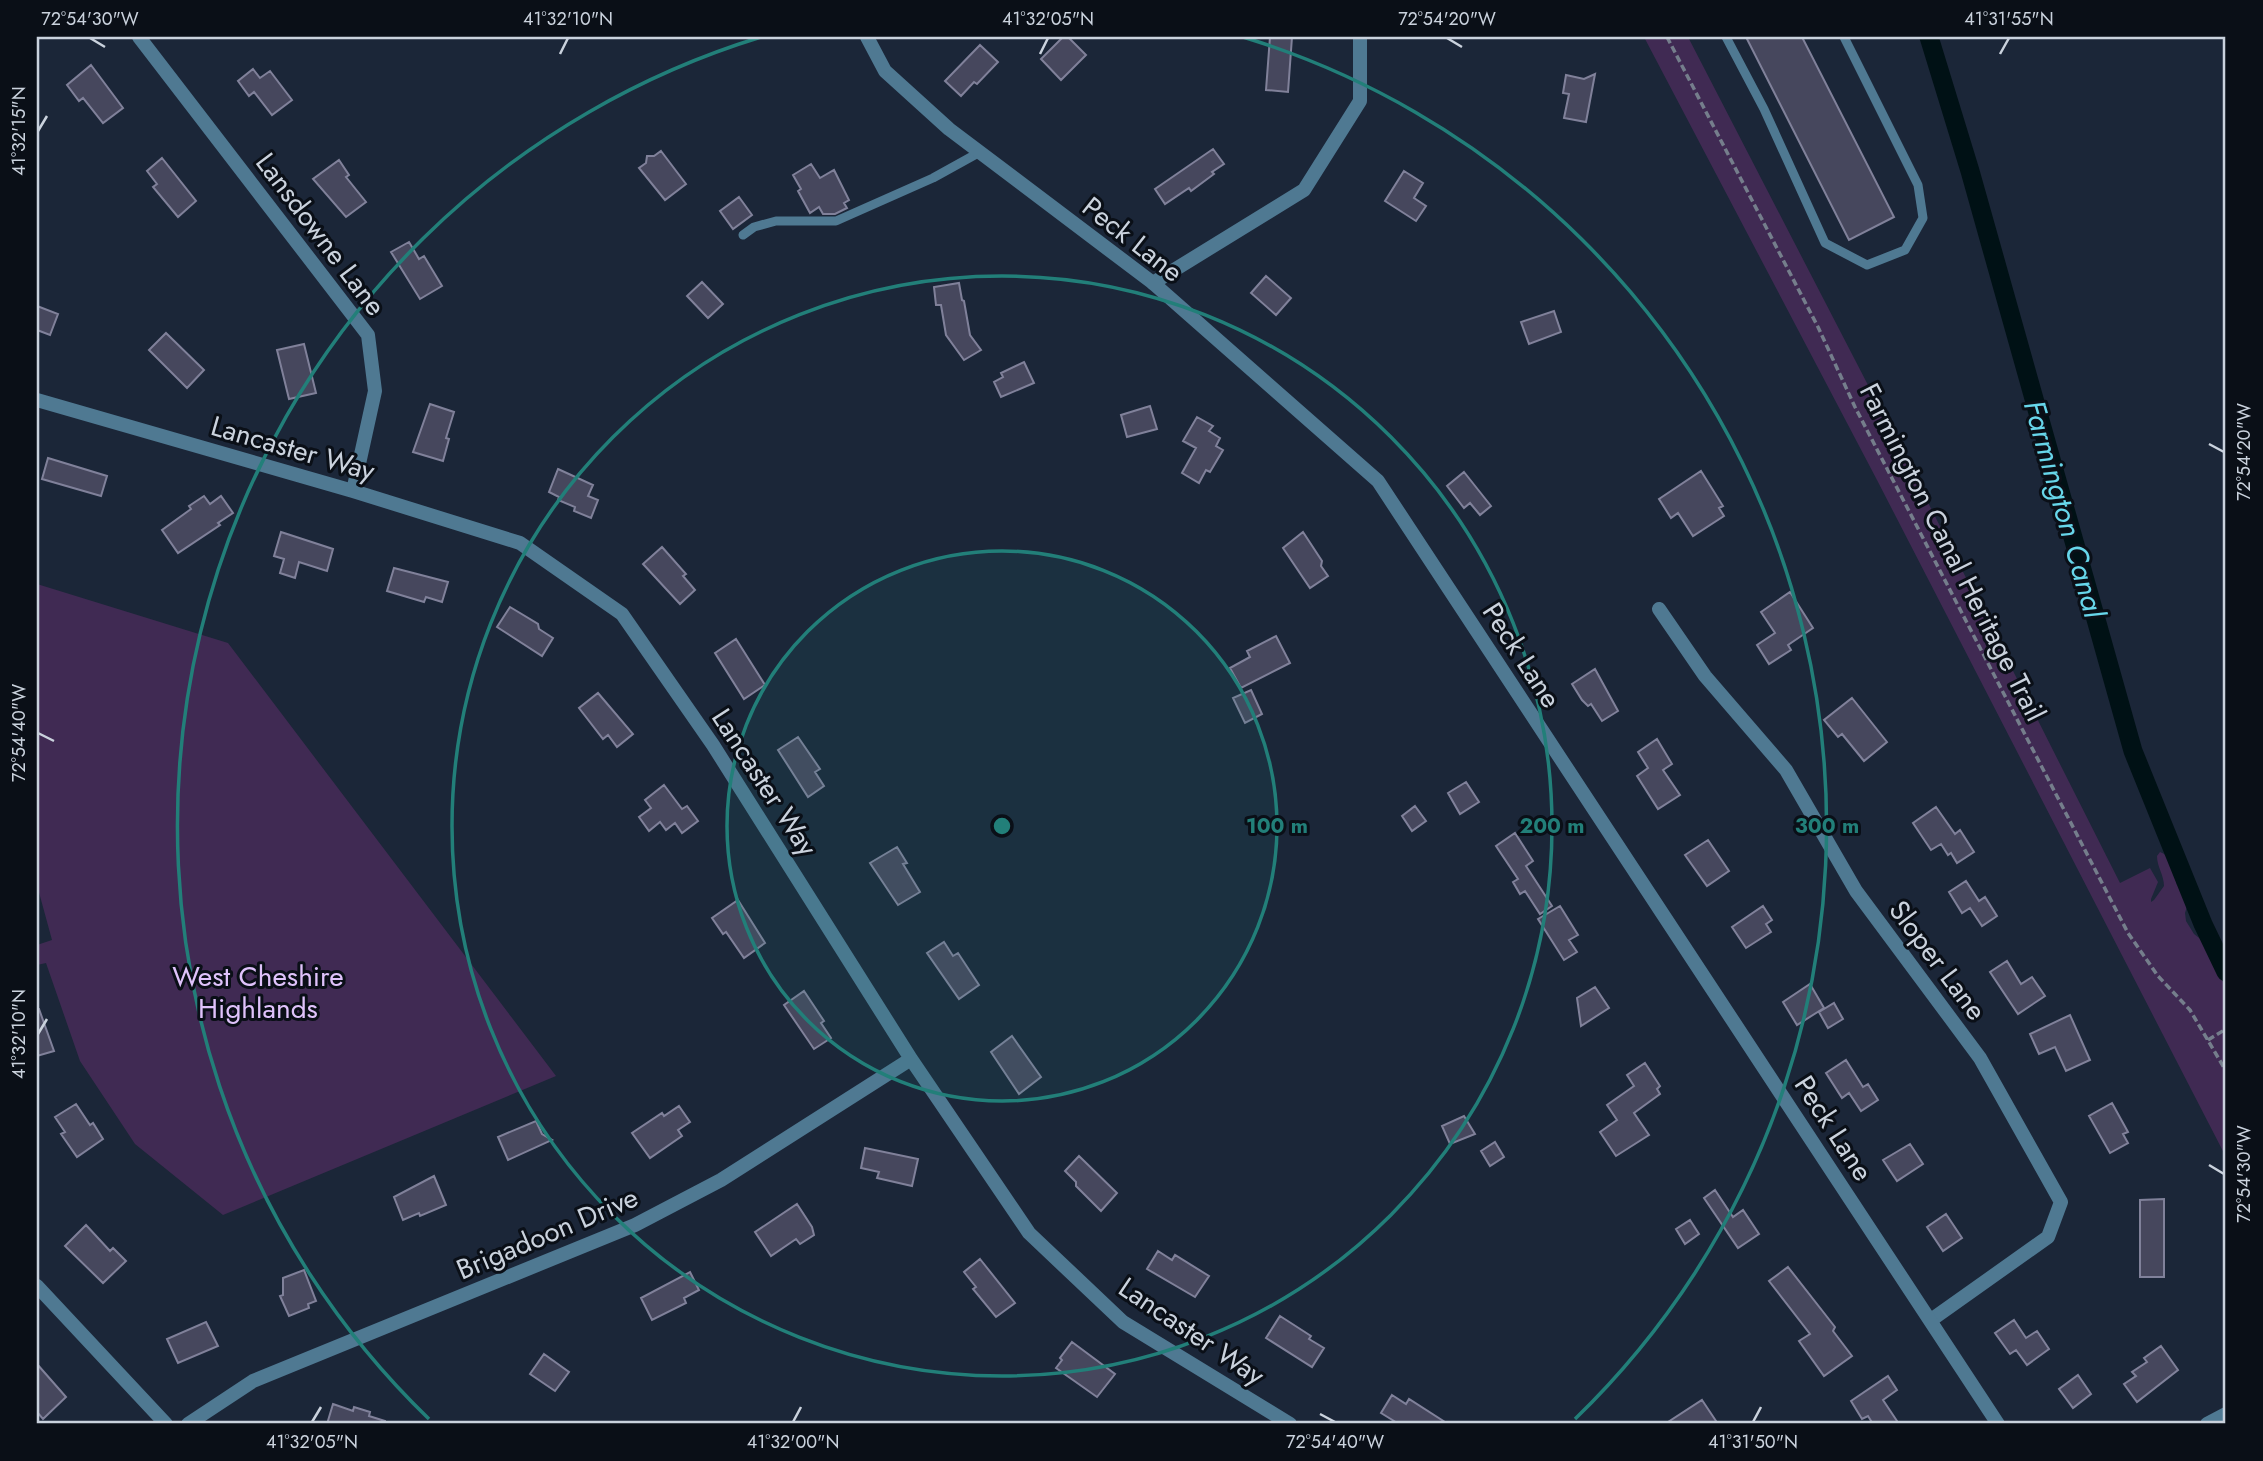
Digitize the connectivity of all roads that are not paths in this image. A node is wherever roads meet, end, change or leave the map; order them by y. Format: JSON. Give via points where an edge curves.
{"nodes":[{"id":1,"x":139,"y":37,"type":"edge"},
{"id":2,"x":867,"y":37,"type":"edge"},
{"id":3,"x":1360,"y":37,"type":"edge"},
{"id":4,"x":1726,"y":37,"type":"edge"},
{"id":5,"x":1844,"y":37,"type":"edge"},
{"id":6,"x":980,"y":152,"type":"junction"},
{"id":7,"x":743,"y":235,"type":"dead end"},
{"id":8,"x":1153,"y":283,"type":"junction"},
{"id":9,"x":37,"y":400,"type":"edge"},
{"id":10,"x":353,"y":491,"type":"junction"},
{"id":11,"x":1659,"y":608,"type":"dead end"},
{"id":12,"x":911,"y":1059,"type":"junction"},
{"id":13,"x":37,"y":1286,"type":"edge"},
{"id":14,"x":1931,"y":1320,"type":"junction"},
{"id":15,"x":2226,"y":1414,"type":"edge"},
{"id":16,"x":166,"y":1424,"type":"edge"},
{"id":17,"x":188,"y":1424,"type":"edge"},
{"id":18,"x":1290,"y":1424,"type":"edge"},
{"id":19,"x":1998,"y":1424,"type":"edge"},
{"id":20,"x":2207,"y":1424,"type":"edge"}],
"edges":[{"from":1,"to":10,"type":"street","name":"Lansdowne Lane","via":[[369,335],[375,391]]},
{"from":2,"to":6,"type":"street","name":"Peck Lane","via":[[885,71]]},
{"from":3,"to":8,"type":"street","via":[[1360,101],[1304,190]]},
{"from":4,"to":5,"type":"lane","via":[[1825,243],[1867,265],[1905,250],[1923,218],[1918,185]]},
{"from":6,"to":7,"type":"lane","via":[[953,169],[836,221],[776,221]]},
{"from":6,"to":8,"type":"street","name":"Peck Lane"},
{"from":8,"to":14,"type":"street","name":"Peck Lane","via":[[1378,481]]},
{"from":9,"to":10,"type":"street","name":"Lancaster Way"},
{"from":10,"to":12,"type":"street","name":"Lancaster Way","via":[[520,543],[622,614],[713,746]]},
{"from":11,"to":14,"type":"street","name":"Sloper Lane","via":[[1705,676],[1786,769],[1856,891],[1980,1058],[2061,1202],[2048,1237]]},
{"from":12,"to":17,"type":"street","name":"Brigadoon Drive","via":[[721,1180],[635,1225],[253,1381]]},
{"from":12,"to":18,"type":"street","name":"Lancaster Way","via":[[1029,1233],[1123,1322]]},
{"from":13,"to":16,"type":"street"},
{"from":14,"to":19,"type":"street","name":"Peck Lane"},
{"from":15,"to":20,"type":"street"}]}
